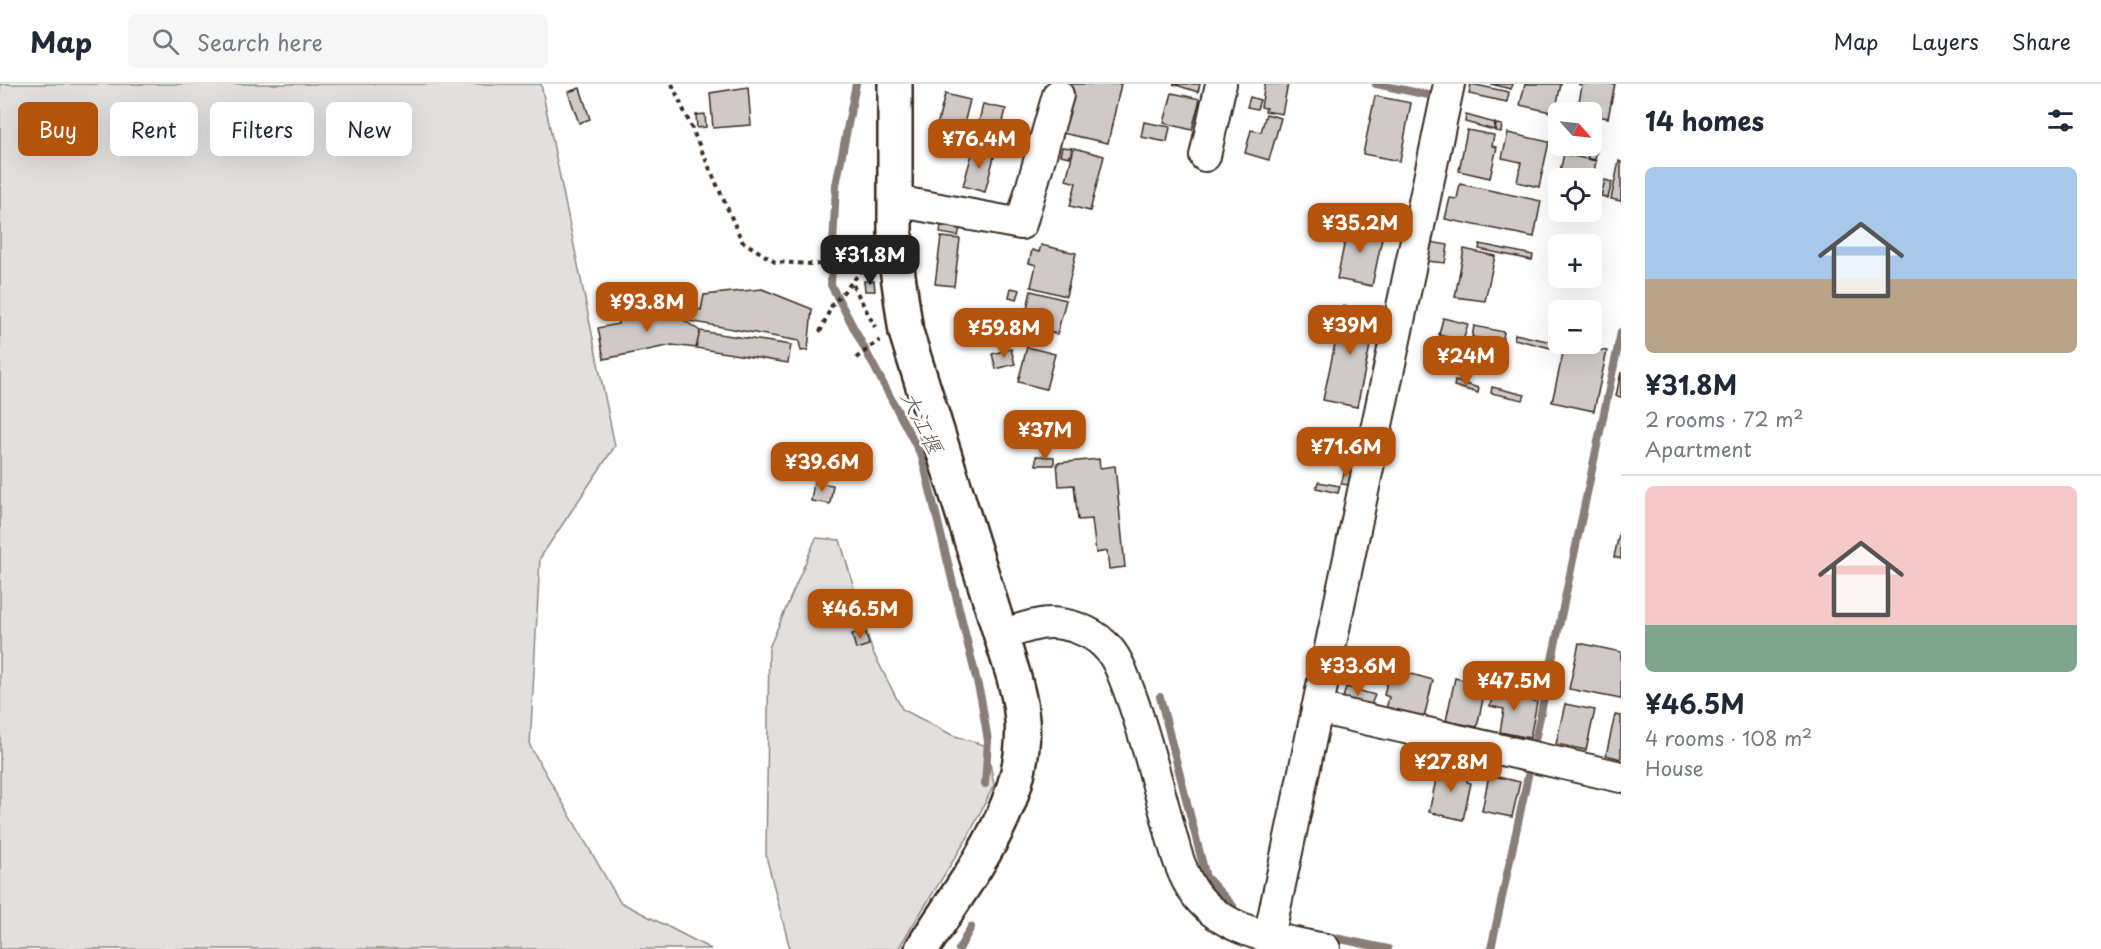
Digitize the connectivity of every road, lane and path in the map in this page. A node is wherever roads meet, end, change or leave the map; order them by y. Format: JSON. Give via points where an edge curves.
{"nodes":[{"id":1,"x":672,"y":84,"type":"edge"},
{"id":2,"x":895,"y":84,"type":"edge"},
{"id":3,"x":1221,"y":84,"type":"edge"},
{"id":4,"x":1449,"y":84,"type":"edge"},
{"id":5,"x":1058,"y":95,"type":"dead end"},
{"id":6,"x":1205,"y":156,"type":"dead end"},
{"id":7,"x":896,"y":201,"type":"junction"},
{"id":8,"x":880,"y":261,"type":"junction"},
{"id":9,"x":853,"y":285,"type":"dead end"},
{"id":10,"x":820,"y":332,"type":"dead end"},
{"id":11,"x":881,"y":339,"type":"dead end"},
{"id":12,"x":1001,"y":634,"type":"junction"},
{"id":13,"x":1317,"y":708,"type":"junction"},
{"id":14,"x":1621,"y":777,"type":"edge"},
{"id":15,"x":1269,"y":937,"type":"junction"},
{"id":16,"x":921,"y":949,"type":"edge"},
{"id":17,"x":1325,"y":949,"type":"edge"}],
"edges":[{"from":1,"to":8,"type":"path","via":[[742,241],[775,262]]},
{"from":2,"to":7,"type":"street"},
{"from":3,"to":6,"type":"street"},
{"from":4,"to":13,"type":"street"},
{"from":5,"to":7,"type":"street","via":[[1021,224]]},
{"from":7,"to":8,"type":"street"},
{"from":8,"to":10,"type":"path","via":[[832,305]]},
{"from":8,"to":12,"type":"street"},
{"from":9,"to":11,"type":"path"},
{"from":12,"to":15,"type":"street","via":[[1047,623],[1064,624],[1104,643],[1116,659],[1137,711],[1178,858],[1196,895],[1232,924]]},
{"from":12,"to":16,"type":"street","via":[[1022,712],[1015,785],[981,857]]},
{"from":13,"to":14,"type":"street"},
{"from":13,"to":15,"type":"street"},
{"from":15,"to":17,"type":"street"}]}
